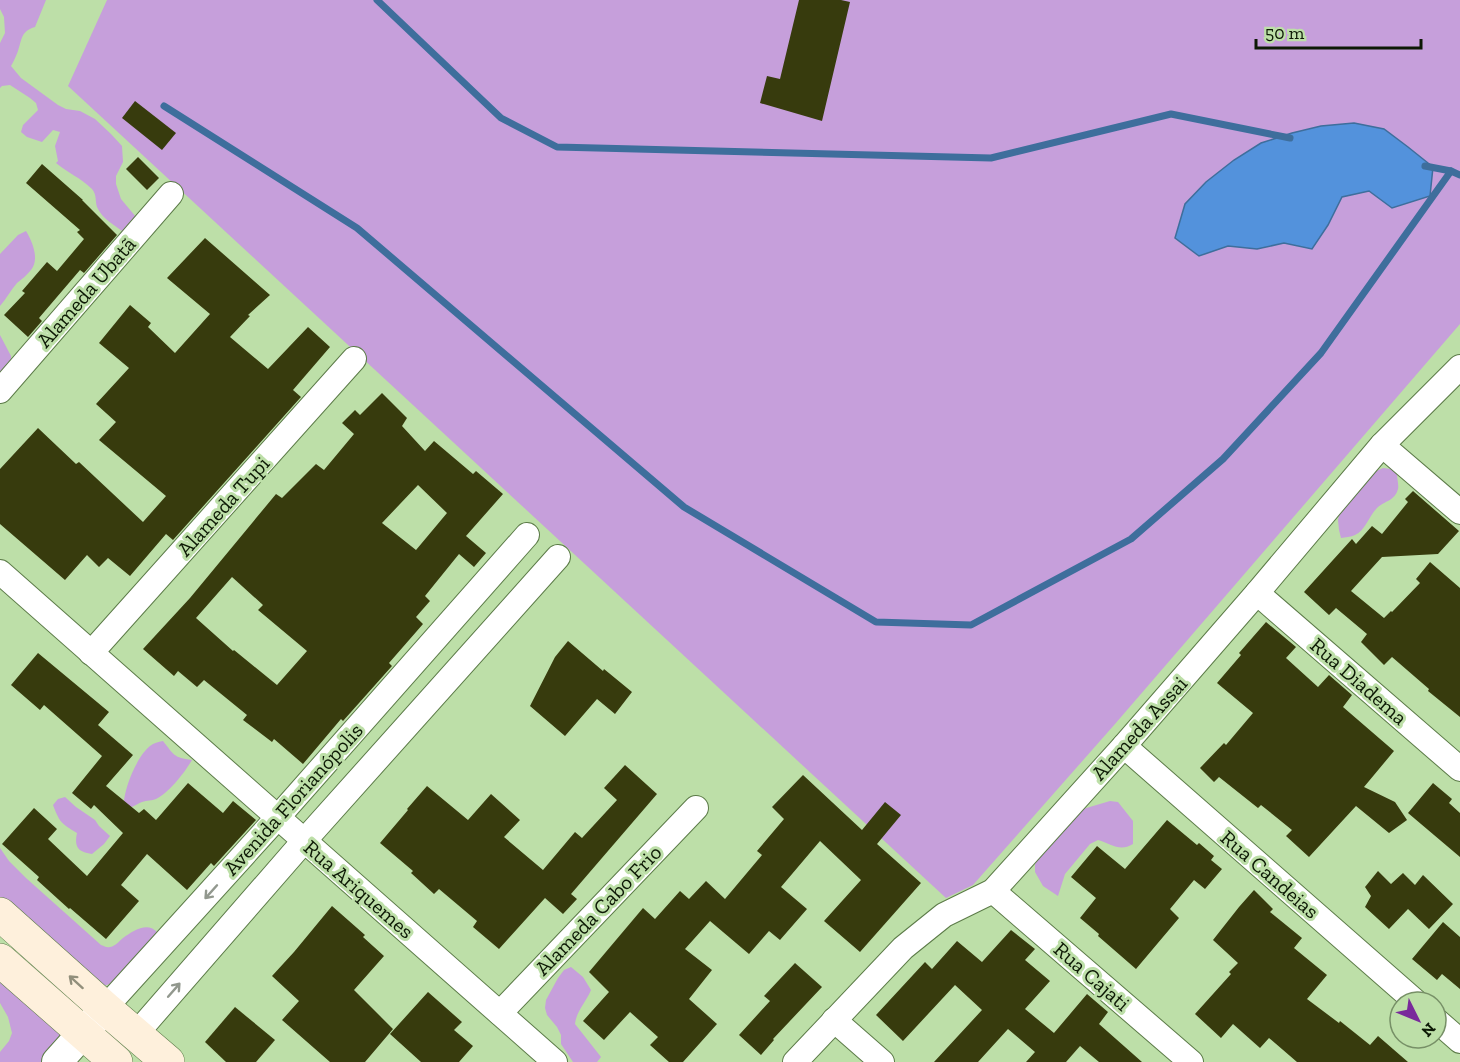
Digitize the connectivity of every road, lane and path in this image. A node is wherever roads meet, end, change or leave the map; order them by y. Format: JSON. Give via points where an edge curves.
{"nodes":[{"id":1,"x":171,"y":194,"type":"dead end"},
{"id":2,"x":354,"y":359,"type":"dead end"},
{"id":3,"x":1460,"y":367,"type":"edge"},
{"id":4,"x":0,"y":390,"type":"edge"},
{"id":5,"x":1382,"y":445,"type":"junction"},
{"id":6,"x":1460,"y":512,"type":"edge"},
{"id":7,"x":527,"y":535,"type":"dead end"},
{"id":8,"x":558,"y":557,"type":"dead end"},
{"id":9,"x":0,"y":573,"type":"edge"},
{"id":10,"x":1257,"y":593,"type":"junction"},
{"id":11,"x":91,"y":653,"type":"junction"},
{"id":12,"x":1124,"y":746,"type":"junction"},
{"id":13,"x":1460,"y":769,"type":"edge"},
{"id":14,"x":696,"y":808,"type":"dead end"},
{"id":15,"x":278,"y":817,"type":"junction"},
{"id":16,"x":304,"y":841,"type":"junction"},
{"id":17,"x":993,"y":891,"type":"junction"},
{"id":18,"x":0,"y":914,"type":"edge"},
{"id":19,"x":0,"y":960,"type":"edge"},
{"id":20,"x":1402,"y":990,"type":"edge"},
{"id":21,"x":105,"y":1008,"type":"junction"},
{"id":22,"x":500,"y":1013,"type":"junction"},
{"id":23,"x":834,"y":1020,"type":"junction"},
{"id":24,"x":1448,"y":1030,"type":"edge"},
{"id":25,"x":83,"y":1032,"type":"junction"},
{"id":26,"x":136,"y":1034,"type":"junction"},
{"id":27,"x":1460,"y":1041,"type":"edge"},
{"id":28,"x":114,"y":1061,"type":"edge"},
{"id":29,"x":57,"y":1062,"type":"edge"},
{"id":30,"x":168,"y":1062,"type":"edge"},
{"id":31,"x":555,"y":1062,"type":"edge"},
{"id":32,"x":795,"y":1062,"type":"edge"},
{"id":33,"x":882,"y":1062,"type":"edge"},
{"id":34,"x":1191,"y":1062,"type":"edge"}],
"edges":[{"from":1,"to":4,"type":"street","name":"Alameda Ubatã"},
{"from":2,"to":11,"type":"street","name":"Alameda Tupi"},
{"from":3,"to":5,"type":"street","name":"Alameda Assai"},
{"from":5,"to":6,"type":"street"},
{"from":5,"to":10,"type":"street","name":"Alameda Assai"},
{"from":7,"to":15,"type":"street","name":"Avenida Florianópolis"},
{"from":8,"to":16,"type":"street","name":"Avenida Florianópolis"},
{"from":9,"to":11,"type":"street","name":"Rua Ariquemes"},
{"from":10,"to":12,"type":"street","name":"Alameda Assai"},
{"from":10,"to":13,"type":"street","name":"Rua Diadema"},
{"from":11,"to":15,"type":"street","name":"Rua Ariquemes"},
{"from":12,"to":17,"type":"street","name":"Alameda Assai"},
{"from":12,"to":20,"type":"street","name":"Rua Candeias"},
{"from":14,"to":22,"type":"street","name":"Alameda Cabo Frio"},
{"from":15,"to":16,"type":"street","name":"Rua Ariquemes"},
{"from":15,"to":21,"type":"street","name":"Avenida Florianópolis","one_way":true},
{"from":16,"to":22,"type":"street","name":"Rua Ariquemes"},
{"from":26,"to":16,"type":"street","name":"Avenida Florianópolis","one_way":true},
{"from":17,"to":23,"type":"street","name":"Alameda Assai","via":[[945,915],[903,948]]},
{"from":17,"to":34,"type":"street","name":"Rua Cajati"},
{"from":21,"to":18,"type":"main road","one_way":true},
{"from":19,"to":25,"type":"main road"},
{"from":21,"to":25,"type":"street","name":"Avenida Florianópolis"},
{"from":21,"to":26,"type":"main road"},
{"from":22,"to":31,"type":"street","name":"Rua Ariquemes"},
{"from":23,"to":32,"type":"street","name":"Alameda Assai"},
{"from":23,"to":33,"type":"street"},
{"from":24,"to":27,"type":"street"},
{"from":25,"to":28,"type":"main road"},
{"from":25,"to":29,"type":"street","name":"Avenida Florianópolis"},
{"from":26,"to":28,"type":"street"},
{"from":26,"to":30,"type":"main road"}]}
